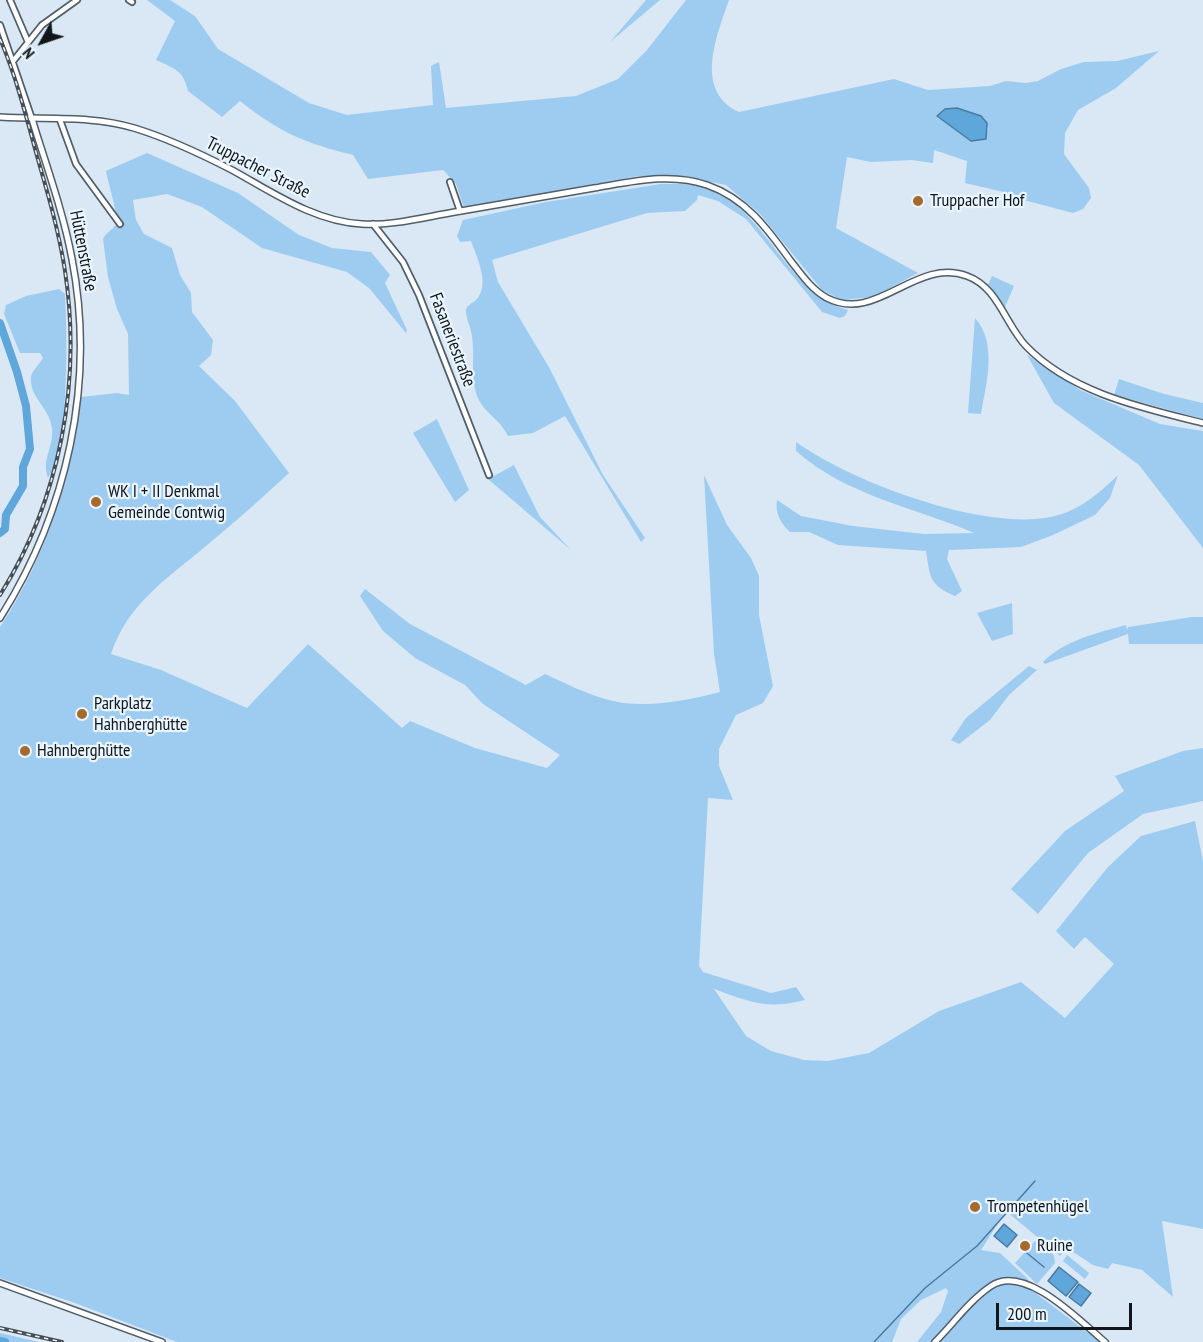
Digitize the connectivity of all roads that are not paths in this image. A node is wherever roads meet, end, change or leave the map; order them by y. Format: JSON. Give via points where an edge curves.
{"nodes":[{"id":1,"x":10,"y":0,"type":"edge"},
{"id":2,"x":77,"y":0,"type":"edge"},
{"id":3,"x":0,"y":25,"type":"edge"},
{"id":4,"x":28,"y":42,"type":"junction"},
{"id":5,"x":14,"y":60,"type":"junction"},
{"id":6,"x":0,"y":117,"type":"edge"},
{"id":7,"x":32,"y":119,"type":"junction"},
{"id":8,"x":60,"y":120,"type":"junction"},
{"id":9,"x":450,"y":182,"type":"dead end"},
{"id":10,"x":460,"y":211,"type":"junction"},
{"id":11,"x":120,"y":224,"type":"dead end"},
{"id":12,"x":373,"y":225,"type":"junction"},
{"id":13,"x":1203,"y":423,"type":"edge"},
{"id":14,"x":489,"y":475,"type":"dead end"},
{"id":15,"x":0,"y":618,"type":"edge"},
{"id":16,"x":0,"y":1283,"type":"edge"},
{"id":17,"x":162,"y":1342,"type":"edge"},
{"id":18,"x":935,"y":1342,"type":"edge"},
{"id":19,"x":1105,"y":1342,"type":"edge"}],
"edges":[{"from":1,"to":4,"type":"street"},
{"from":2,"to":4,"type":"street","via":[[42,24]]},
{"from":3,"to":5,"type":"street"},
{"from":4,"to":5,"type":"street"},
{"from":5,"to":7,"type":"street"},
{"from":6,"to":7,"type":"street","name":"Truppacher Straße"},
{"from":7,"to":8,"type":"street","name":"Truppacher Straße"},
{"from":7,"to":15,"type":"street","name":"Hüttenstraße","via":[[72,261],[78,314],[78,394],[70,450],[54,508],[28,569]]},
{"from":8,"to":11,"type":"street","via":[[76,164]]},
{"from":8,"to":12,"type":"street","name":"Truppacher Straße","via":[[134,128],[220,164],[313,212],[348,223]]},
{"from":9,"to":10,"type":"street"},
{"from":10,"to":12,"type":"street","name":"Truppacher Straße"},
{"from":10,"to":13,"type":"street","name":"Truppacher Straße","via":[[656,178],[698,182],[728,194],[747,208],[807,281],[826,297],[840,303],[860,304],[883,297],[929,273],[963,274],[987,290],[1026,347],[1058,370],[1097,391]]},
{"from":12,"to":14,"type":"street","name":"Fasaneriestraße","via":[[403,262],[419,295]]},
{"from":16,"to":17,"type":"street"},
{"from":18,"to":19,"type":"street","via":[[987,1289],[1012,1281],[1037,1287]]}]}
